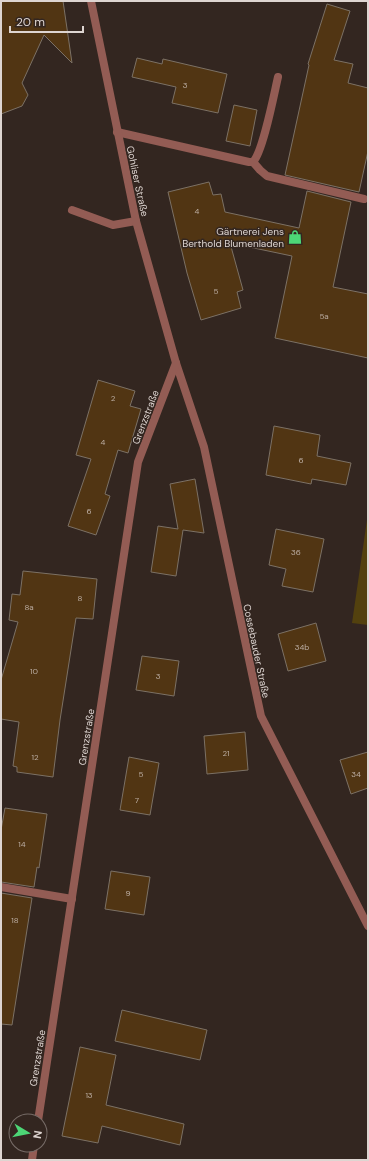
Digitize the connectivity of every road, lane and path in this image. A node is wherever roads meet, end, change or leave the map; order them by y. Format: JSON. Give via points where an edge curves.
{"nodes":[{"id":1,"x":91,"y":1,"type":"edge"},
{"id":2,"x":278,"y":77,"type":"dead end"},
{"id":3,"x":117,"y":132,"type":"junction"},
{"id":4,"x":253,"y":162,"type":"junction"},
{"id":5,"x":364,"y":200,"type":"dead end"},
{"id":6,"x":72,"y":210,"type":"dead end"},
{"id":7,"x":136,"y":221,"type":"junction"},
{"id":8,"x":176,"y":362,"type":"junction"},
{"id":9,"x":1,"y":887,"type":"edge"},
{"id":10,"x":72,"y":899,"type":"junction"},
{"id":11,"x":368,"y":926,"type":"edge"},
{"id":12,"x":39,"y":1113,"type":"edge"}],
"edges":[{"from":1,"to":3,"type":"street","name":"Gohliser Straße"},
{"from":2,"to":4,"type":"street","via":[[262,142]]},
{"from":3,"to":4,"type":"street"},
{"from":3,"to":7,"type":"street","name":"Gohliser Straße"},
{"from":4,"to":5,"type":"street","via":[[267,176]]},
{"from":6,"to":7,"type":"street","via":[[113,225]]},
{"from":7,"to":8,"type":"street","name":"Gohliser Straße"},
{"from":8,"to":10,"type":"street","name":"Grenzstraße","via":[[138,462]]},
{"from":8,"to":11,"type":"street","name":"Cossebauder Straße","via":[[204,447],[261,716]]},
{"from":9,"to":10,"type":"street"},
{"from":10,"to":12,"type":"street","name":"Grenzstraße"}]}
